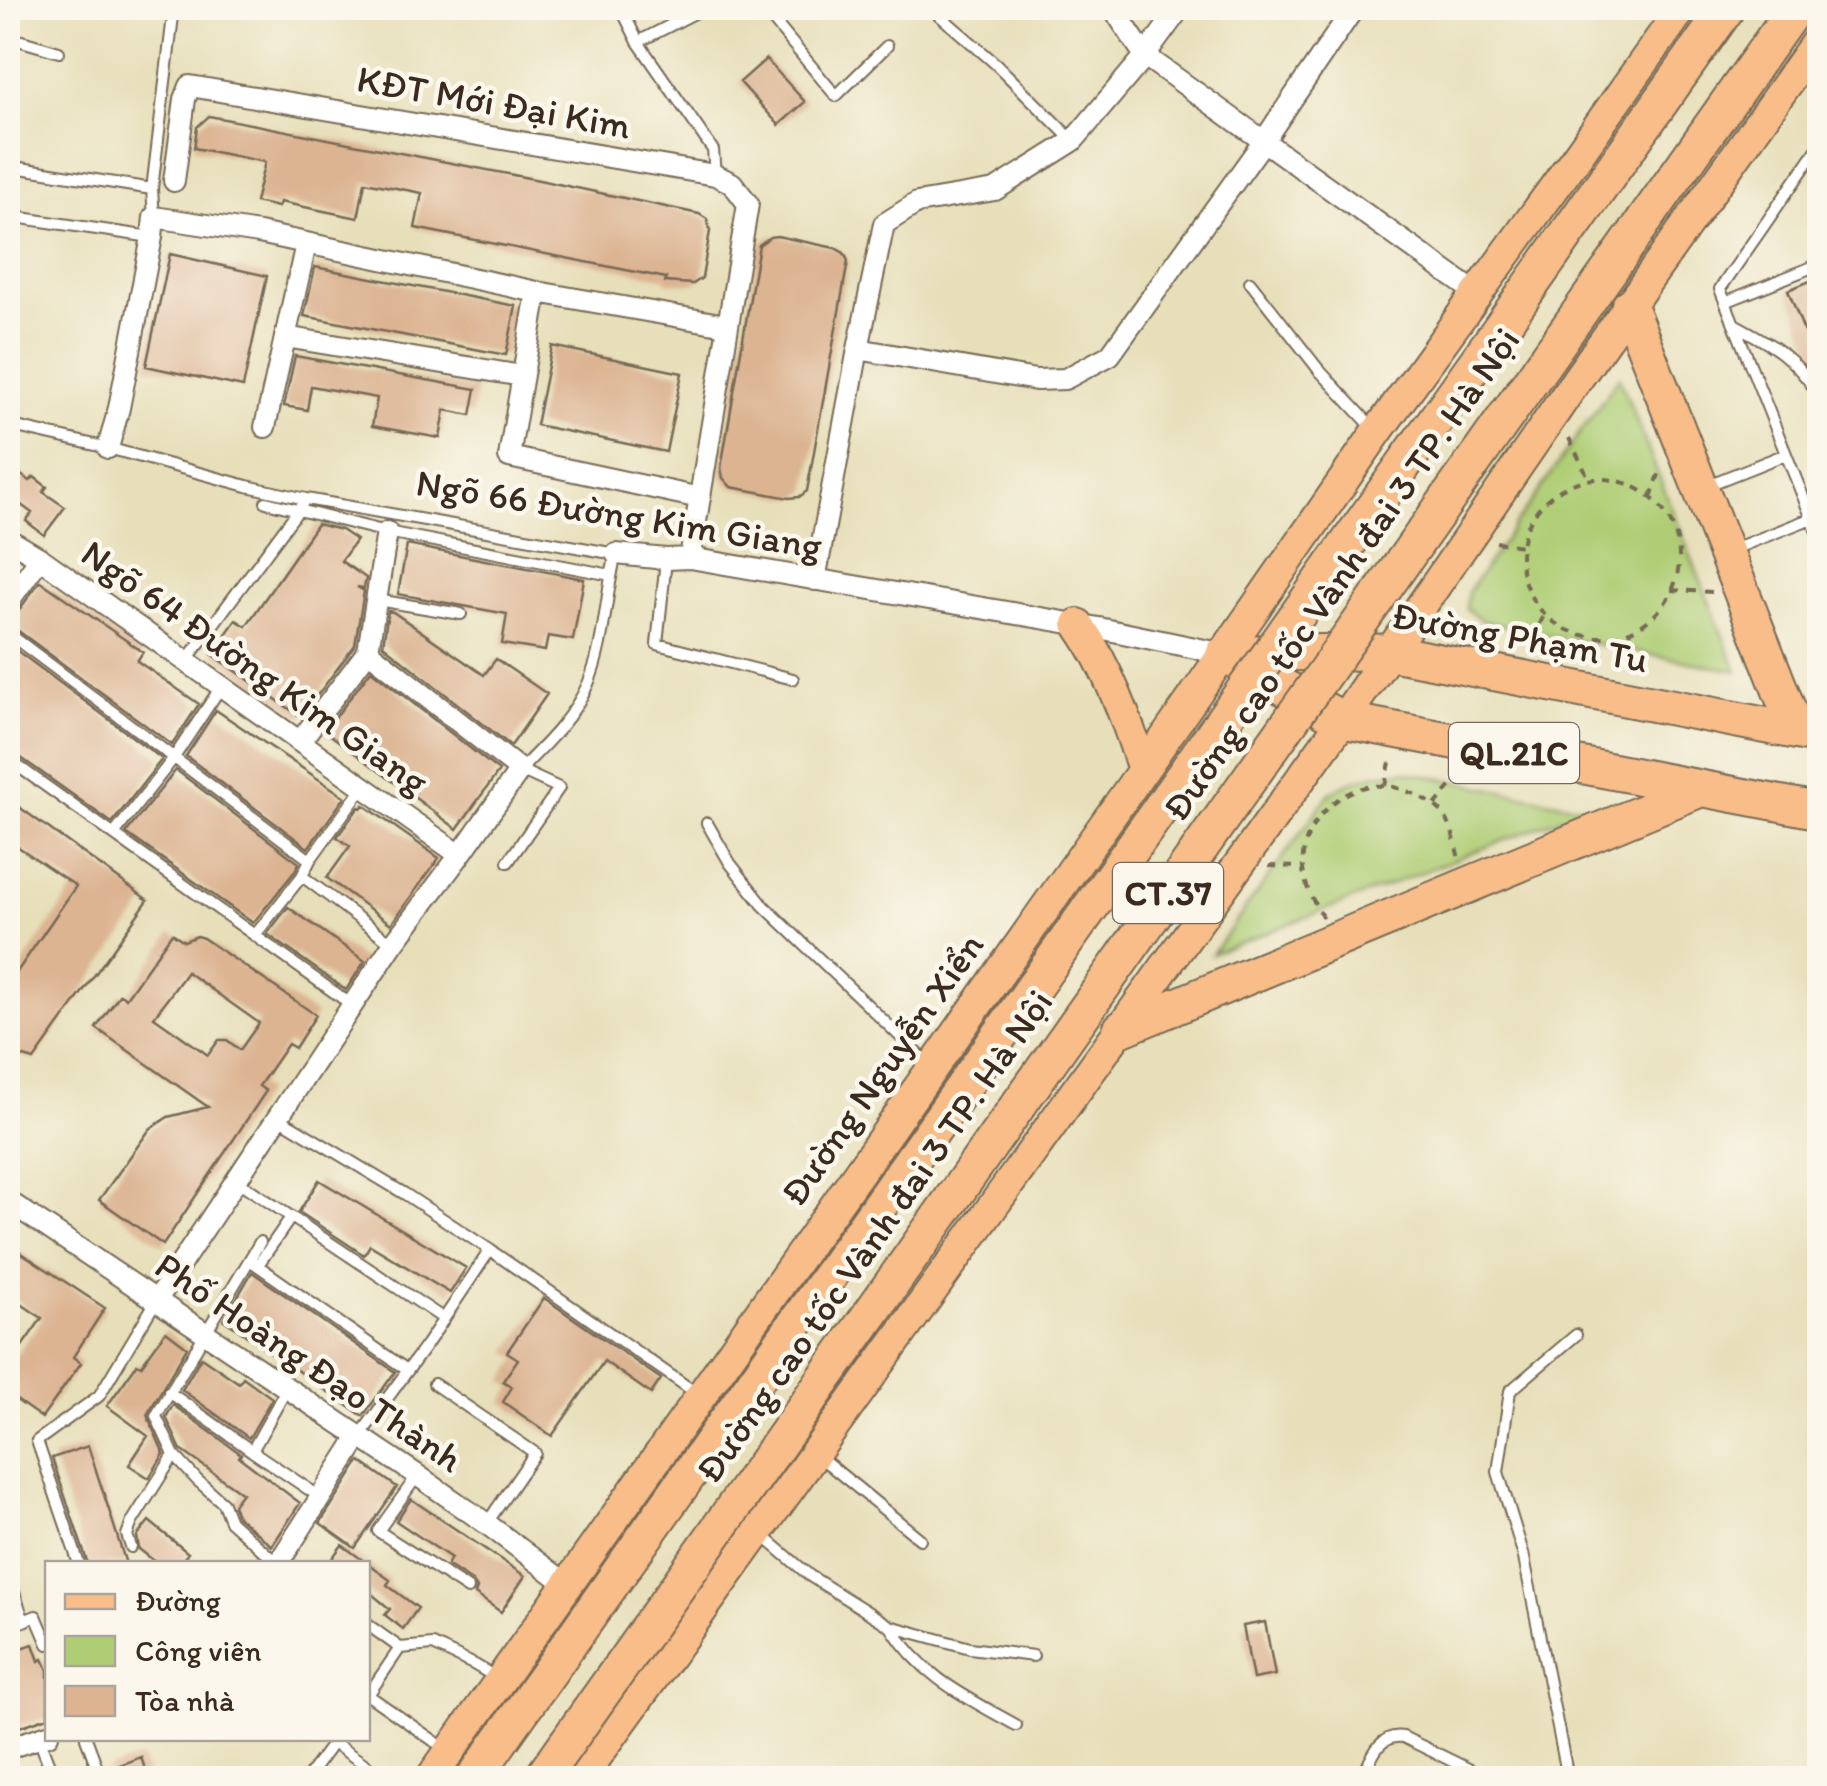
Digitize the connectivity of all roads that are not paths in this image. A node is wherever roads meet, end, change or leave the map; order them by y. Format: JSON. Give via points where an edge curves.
{"nodes":[{"id":1,"x":174,"y":8,"type":"edge"},
{"id":2,"x":621,"y":8,"type":"edge"},
{"id":3,"x":704,"y":8,"type":"edge"},
{"id":4,"x":763,"y":8,"type":"edge"},
{"id":5,"x":931,"y":8,"type":"edge"},
{"id":6,"x":1113,"y":8,"type":"edge"},
{"id":7,"x":1180,"y":8,"type":"edge"},
{"id":8,"x":1354,"y":8,"type":"edge"},
{"id":9,"x":1682,"y":8,"type":"edge"},
{"id":10,"x":1726,"y":8,"type":"edge"},
{"id":11,"x":1795,"y":8,"type":"edge"},
{"id":12,"x":8,"y":37,"type":"edge"},
{"id":13,"x":1820,"y":37,"type":"edge"},
{"id":14,"x":638,"y":42,"type":"junction"},
{"id":15,"x":887,"y":46,"type":"dead end"},
{"id":16,"x":59,"y":52,"type":"dead end"},
{"id":17,"x":1146,"y":56,"type":"junction"},
{"id":18,"x":1073,"y":141,"type":"junction"},
{"id":19,"x":1263,"y":142,"type":"junction"},
{"id":20,"x":1820,"y":145,"type":"edge"},
{"id":21,"x":8,"y":166,"type":"edge"},
{"id":22,"x":715,"y":176,"type":"junction"},
{"id":23,"x":174,"y":181,"type":"dead end"},
{"id":24,"x":152,"y":189,"type":"junction"},
{"id":25,"x":8,"y":216,"type":"edge"},
{"id":26,"x":154,"y":227,"type":"junction"},
{"id":27,"x":306,"y":244,"type":"junction"},
{"id":28,"x":1820,"y":264,"type":"edge"},
{"id":29,"x":1250,"y":282,"type":"dead end"},
{"id":30,"x":536,"y":292,"type":"junction"},
{"id":31,"x":1478,"y":294,"type":"junction"},
{"id":32,"x":1725,"y":302,"type":"junction"},
{"id":33,"x":1629,"y":307,"type":"junction"},
{"id":34,"x":1734,"y":324,"type":"junction"},
{"id":35,"x":726,"y":325,"type":"junction"},
{"id":36,"x":285,"y":337,"type":"junction"},
{"id":37,"x":858,"y":349,"type":"junction"},
{"id":38,"x":522,"y":376,"type":"junction"},
{"id":39,"x":1820,"y":396,"type":"edge"},
{"id":40,"x":8,"y":425,"type":"edge"},
{"id":41,"x":264,"y":428,"type":"dead end"},
{"id":42,"x":1377,"y":432,"type":"junction"},
{"id":43,"x":108,"y":448,"type":"junction"},
{"id":44,"x":1786,"y":454,"type":"junction"},
{"id":45,"x":1701,"y":488,"type":"junction"},
{"id":46,"x":700,"y":498,"type":"junction"},
{"id":47,"x":266,"y":502,"type":"dead end"},
{"id":48,"x":303,"y":504,"type":"junction"},
{"id":49,"x":1812,"y":518,"type":"junction"},
{"id":50,"x":387,"y":532,"type":"junction"},
{"id":51,"x":1820,"y":538,"type":"edge"},
{"id":52,"x":8,"y":539,"type":"edge"},
{"id":53,"x":1726,"y":552,"type":"junction"},
{"id":54,"x":40,"y":558,"type":"junction"},
{"id":55,"x":666,"y":558,"type":"junction"},
{"id":56,"x":690,"y":558,"type":"junction"},
{"id":57,"x":613,"y":564,"type":"junction"},
{"id":58,"x":815,"y":580,"type":"junction"},
{"id":59,"x":376,"y":600,"type":"junction"},
{"id":60,"x":8,"y":602,"type":"edge"},
{"id":61,"x":461,"y":614,"type":"dead end"},
{"id":62,"x":1078,"y":624,"type":"junction"},
{"id":63,"x":8,"y":633,"type":"edge"},
{"id":64,"x":368,"y":651,"type":"junction"},
{"id":65,"x":1388,"y":652,"type":"junction"},
{"id":66,"x":1224,"y":654,"type":"junction"},
{"id":67,"x":186,"y":660,"type":"junction"},
{"id":68,"x":793,"y":680,"type":"dead end"},
{"id":69,"x":222,"y":686,"type":"junction"},
{"id":70,"x":1343,"y":720,"type":"junction"},
{"id":71,"x":1808,"y":733,"type":"edge"},
{"id":72,"x":301,"y":740,"type":"junction"},
{"id":73,"x":172,"y":758,"type":"junction"},
{"id":74,"x":8,"y":759,"type":"edge"},
{"id":75,"x":520,"y":770,"type":"junction"},
{"id":76,"x":1142,"y":770,"type":"junction"},
{"id":77,"x":363,"y":787,"type":"junction"},
{"id":78,"x":1700,"y":789,"type":"junction"},
{"id":79,"x":1820,"y":811,"type":"edge"},
{"id":80,"x":707,"y":823,"type":"dead end"},
{"id":81,"x":114,"y":834,"type":"junction"},
{"id":82,"x":460,"y":855,"type":"junction"},
{"id":83,"x":310,"y":860,"type":"junction"},
{"id":84,"x":508,"y":862,"type":"dead end"},
{"id":85,"x":302,"y":876,"type":"junction"},
{"id":86,"x":255,"y":935,"type":"junction"},
{"id":87,"x":393,"y":944,"type":"junction"},
{"id":88,"x":352,"y":1005,"type":"junction"},
{"id":89,"x":1121,"y":1030,"type":"junction"},
{"id":90,"x":932,"y":1067,"type":"junction"},
{"id":91,"x":277,"y":1116,"type":"junction"},
{"id":92,"x":235,"y":1179,"type":"junction"},
{"id":93,"x":8,"y":1201,"type":"edge"},
{"id":94,"x":992,"y":1207,"type":"junction"},
{"id":95,"x":291,"y":1217,"type":"junction"},
{"id":96,"x":260,"y":1242,"type":"dead end"},
{"id":97,"x":490,"y":1250,"type":"junction"},
{"id":98,"x":254,"y":1263,"type":"junction"},
{"id":99,"x":156,"y":1301,"type":"junction"},
{"id":100,"x":444,"y":1319,"type":"junction"},
{"id":101,"x":204,"y":1333,"type":"junction"},
{"id":102,"x":1576,"y":1335,"type":"dead end"},
{"id":103,"x":407,"y":1370,"type":"junction"},
{"id":104,"x":434,"y":1384,"type":"dead end"},
{"id":105,"x":287,"y":1388,"type":"junction"},
{"id":106,"x":170,"y":1392,"type":"junction"},
{"id":107,"x":701,"y":1397,"type":"junction"},
{"id":108,"x":359,"y":1437,"type":"junction"},
{"id":109,"x":252,"y":1451,"type":"junction"},
{"id":110,"x":815,"y":1453,"type":"junction"},
{"id":111,"x":174,"y":1455,"type":"junction"},
{"id":112,"x":417,"y":1475,"type":"junction"},
{"id":113,"x":320,"y":1497,"type":"junction"},
{"id":114,"x":486,"y":1524,"type":"junction"},
{"id":115,"x":758,"y":1531,"type":"junction"},
{"id":116,"x":920,"y":1538,"type":"dead end"},
{"id":117,"x":130,"y":1547,"type":"dead end"},
{"id":118,"x":78,"y":1561,"type":"edge"},
{"id":119,"x":277,"y":1561,"type":"edge"},
{"id":120,"x":280,"y":1561,"type":"edge"},
{"id":121,"x":8,"y":1580,"type":"edge"},
{"id":122,"x":568,"y":1586,"type":"junction"},
{"id":123,"x":468,"y":1589,"type":"dead end"},
{"id":124,"x":24,"y":1621,"type":"junction"},
{"id":125,"x":370,"y":1626,"type":"edge"},
{"id":126,"x":890,"y":1626,"type":"junction"},
{"id":127,"x":8,"y":1627,"type":"edge"},
{"id":128,"x":45,"y":1637,"type":"edge"},
{"id":129,"x":400,"y":1648,"type":"junction"},
{"id":130,"x":1033,"y":1656,"type":"dead end"},
{"id":131,"x":502,"y":1681,"type":"junction"},
{"id":132,"x":370,"y":1692,"type":"edge"},
{"id":133,"x":370,"y":1697,"type":"edge"},
{"id":134,"x":1016,"y":1725,"type":"dead end"},
{"id":135,"x":43,"y":1736,"type":"edge"},
{"id":136,"x":87,"y":1741,"type":"edge"},
{"id":137,"x":331,"y":1741,"type":"edge"},
{"id":138,"x":333,"y":1741,"type":"edge"},
{"id":139,"x":8,"y":1748,"type":"edge"},
{"id":140,"x":462,"y":1766,"type":"edge"},
{"id":141,"x":54,"y":1778,"type":"edge"},
{"id":142,"x":100,"y":1778,"type":"edge"},
{"id":143,"x":307,"y":1778,"type":"edge"},
{"id":144,"x":384,"y":1778,"type":"edge"},
{"id":145,"x":432,"y":1778,"type":"edge"},
{"id":146,"x":542,"y":1778,"type":"edge"},
{"id":147,"x":550,"y":1778,"type":"edge"},
{"id":148,"x":581,"y":1778,"type":"edge"},
{"id":149,"x":1362,"y":1778,"type":"edge"},
{"id":150,"x":1487,"y":1778,"type":"edge"},
{"id":151,"x":1568,"y":1778,"type":"edge"}],
"edges":[{"from":1,"to":24,"type":"lane"},
{"from":2,"to":14,"type":"lane"},
{"from":3,"to":14,"type":"lane"},
{"from":4,"to":15,"type":"lane","via":[[836,96]]},
{"from":5,"to":18,"type":"lane"},
{"from":6,"to":17,"type":"street"},
{"from":7,"to":17,"type":"street"},
{"from":8,"to":19,"type":"street"},
{"from":9,"to":31,"type":"main road","name":"Đường Nguyễn Xiển"},
{"from":10,"to":140,"type":"highway","name":"Đường cao tốc Vành đai 3 TP. Hà Nội","number":"CT.37","bridge":true},
{"from":11,"to":146,"type":"highway","name":"Đường cao tốc Vành đai 3 TP. Hà Nội","number":"CT.37","bridge":true},
{"from":12,"to":16,"type":"lane"},
{"from":13,"to":33,"type":"main road"},
{"from":14,"to":22,"type":"lane","via":[[713,150]]},
{"from":17,"to":18,"type":"street"},
{"from":17,"to":19,"type":"street"},
{"from":18,"to":37,"type":"street","via":[[995,190],[917,203],[884,224]]},
{"from":19,"to":31,"type":"street"},
{"from":19,"to":37,"type":"street","via":[[1110,355],[1065,379],[1036,380]]},
{"from":20,"to":32,"type":"lane","via":[[1720,289]]},
{"from":21,"to":24,"type":"lane"},
{"from":22,"to":23,"type":"street","name":"KĐT Mới Đại Kim","via":[[190,86]]},
{"from":22,"to":35,"type":"street","via":[[732,183],[748,204]]},
{"from":24,"to":26,"type":"lane"},
{"from":25,"to":26,"type":"lane"},
{"from":26,"to":27,"type":"street","via":[[259,233]]},
{"from":26,"to":43,"type":"street"},
{"from":27,"to":30,"type":"street"},
{"from":27,"to":36,"type":"street"},
{"from":28,"to":32,"type":"lane"},
{"from":29,"to":42,"type":"lane"},
{"from":30,"to":35,"type":"street"},
{"from":30,"to":38,"type":"street"},
{"from":31,"to":42,"type":"main road","name":"Đường Nguyễn Xiển"},
{"from":32,"to":34,"type":"lane"},
{"from":33,"to":45,"type":"highway"},
{"from":33,"to":65,"type":"main road"},
{"from":34,"to":39,"type":"lane","via":[[1777,348]]},
{"from":34,"to":44,"type":"lane"},
{"from":35,"to":46,"type":"street"},
{"from":36,"to":38,"type":"street"},
{"from":36,"to":41,"type":"street"},
{"from":37,"to":58,"type":"street"},
{"from":38,"to":46,"type":"street","via":[[509,457]]},
{"from":40,"to":43,"type":"lane","name":"Ngõ 66 Đường Kim Giang"},
{"from":42,"to":66,"type":"main road","name":"Đường Nguyễn Xiển"},
{"from":43,"to":48,"type":"lane","name":"Ngõ 66 Đường Kim Giang"},
{"from":44,"to":45,"type":"lane"},
{"from":44,"to":49,"type":"lane"},
{"from":45,"to":53,"type":"highway"},
{"from":46,"to":56,"type":"street"},
{"from":47,"to":48,"type":"lane"},
{"from":48,"to":50,"type":"lane"},
{"from":48,"to":57,"type":"lane","name":"Ngõ 66 Đường Kim Giang"},
{"from":48,"to":67,"type":"lane"},
{"from":49,"to":51,"type":"lane"},
{"from":49,"to":53,"type":"lane"},
{"from":50,"to":57,"type":"lane"},
{"from":50,"to":59,"type":"street"},
{"from":52,"to":54,"type":"street","name":"Ngõ 64 Đường Kim Giang"},
{"from":53,"to":71,"type":"highway"},
{"from":54,"to":60,"type":"street"},
{"from":54,"to":67,"type":"street","name":"Ngõ 64 Đường Kim Giang"},
{"from":55,"to":56,"type":"street","name":"Ngõ 66 Đường Kim Giang"},
{"from":55,"to":57,"type":"street","name":"Ngõ 66 Đường Kim Giang"},
{"from":55,"to":68,"type":"lane","via":[[658,644]]},
{"from":56,"to":58,"type":"street","name":"Ngõ 66 Đường Kim Giang"},
{"from":57,"to":75,"type":"lane","via":[[587,686],[556,734]]},
{"from":58,"to":62,"type":"street","name":"Ngõ 66 Đường Kim Giang"},
{"from":59,"to":61,"type":"lane"},
{"from":59,"to":64,"type":"street"},
{"from":62,"to":66,"type":"street","name":"Ngõ 66 Đường Kim Giang"},
{"from":62,"to":76,"type":"main road","via":[[1099,658]]},
{"from":63,"to":73,"type":"lane"},
{"from":64,"to":72,"type":"street"},
{"from":64,"to":75,"type":"street"},
{"from":65,"to":66,"type":"highway","name":"Đường Phạm Tu","number":"QL.21C"},
{"from":65,"to":70,"type":"main road"},
{"from":65,"to":71,"type":"highway","name":"Đường Phạm Tu","number":"QL.21C"},
{"from":66,"to":70,"type":"highway","number":"QL.21C"},
{"from":66,"to":76,"type":"main road","name":"Đường Nguyễn Xiển"},
{"from":67,"to":69,"type":"street","name":"Ngõ 64 Đường Kim Giang"},
{"from":69,"to":72,"type":"street","name":"Ngõ 64 Đường Kim Giang"},
{"from":69,"to":73,"type":"lane"},
{"from":70,"to":78,"type":"highway","number":"QL.21C"},
{"from":70,"to":89,"type":"main road"},
{"from":72,"to":77,"type":"street","name":"Ngõ 64 Đường Kim Giang"},
{"from":73,"to":81,"type":"lane"},
{"from":73,"to":83,"type":"lane"},
{"from":74,"to":81,"type":"lane"},
{"from":75,"to":82,"type":"street"},
{"from":75,"to":84,"type":"lane","via":[[558,788]]},
{"from":76,"to":90,"type":"main road","name":"Đường Nguyễn Xiển"},
{"from":77,"to":82,"type":"street","name":"Ngõ 64 Đường Kim Giang"},
{"from":77,"to":83,"type":"lane"},
{"from":78,"to":79,"type":"highway","number":"QL.21C"},
{"from":78,"to":89,"type":"highway"},
{"from":80,"to":90,"type":"lane","via":[[763,906]]},
{"from":81,"to":86,"type":"lane"},
{"from":82,"to":87,"type":"street"},
{"from":83,"to":85,"type":"lane"},
{"from":85,"to":86,"type":"lane"},
{"from":85,"to":87,"type":"lane"},
{"from":86,"to":88,"type":"lane"},
{"from":87,"to":88,"type":"street"},
{"from":88,"to":91,"type":"street"},
{"from":89,"to":94,"type":"main road"},
{"from":90,"to":107,"type":"main road","name":"Đường Nguyễn Xiển"},
{"from":91,"to":92,"type":"street"},
{"from":91,"to":97,"type":"lane"},
{"from":92,"to":95,"type":"lane"},
{"from":92,"to":99,"type":"street"},
{"from":93,"to":99,"type":"street","name":"Phố Hoàng Đạo Thành"},
{"from":94,"to":110,"type":"main road"},
{"from":94,"to":147,"type":"main road","via":[[947,1224]]},
{"from":95,"to":98,"type":"lane"},
{"from":95,"to":100,"type":"lane"},
{"from":96,"to":98,"type":"lane"},
{"from":97,"to":100,"type":"lane"},
{"from":97,"to":107,"type":"lane"},
{"from":98,"to":101,"type":"lane"},
{"from":98,"to":103,"type":"lane"},
{"from":99,"to":101,"type":"street","name":"Phố Hoàng Đạo Thành"},
{"from":99,"to":118,"type":"lane","via":[[99,1396],[37,1441]]},
{"from":100,"to":103,"type":"lane"},
{"from":101,"to":105,"type":"street","name":"Phố Hoàng Đạo Thành"},
{"from":101,"to":106,"type":"lane"},
{"from":102,"to":151,"type":"lane","via":[[1510,1391],[1498,1472],[1523,1552]]},
{"from":103,"to":108,"type":"lane"},
{"from":104,"to":114,"type":"lane","via":[[535,1453]]},
{"from":105,"to":108,"type":"street","name":"Phố Hoàng Đạo Thành"},
{"from":105,"to":109,"type":"lane"},
{"from":106,"to":109,"type":"lane"},
{"from":106,"to":111,"type":"lane","via":[[156,1416]]},
{"from":107,"to":122,"type":"main road","name":"Đường Nguyễn Xiển"},
{"from":108,"to":112,"type":"street","name":"Phố Hoàng Đạo Thành"},
{"from":108,"to":113,"type":"street"},
{"from":109,"to":113,"type":"lane"},
{"from":110,"to":115,"type":"main road"},
{"from":110,"to":116,"type":"lane"},
{"from":111,"to":117,"type":"lane","via":[[132,1522]]},
{"from":111,"to":119,"type":"lane","via":[[223,1503],[230,1521]]},
{"from":112,"to":114,"type":"street","name":"Phố Hoàng Đạo Thành"},
{"from":112,"to":123,"type":"lane","via":[[378,1530]]},
{"from":113,"to":120,"type":"street"},
{"from":114,"to":122,"type":"street","name":"Phố Hoàng Đạo Thành"},
{"from":115,"to":126,"type":"lane","via":[[810,1576]]},
{"from":115,"to":148,"type":"main road"},
{"from":121,"to":124,"type":"lane"},
{"from":122,"to":131,"type":"main road","name":"Đường Nguyễn Xiển"},
{"from":124,"to":127,"type":"lane"},
{"from":124,"to":128,"type":"lane","via":[[36,1616]]},
{"from":125,"to":129,"type":"lane"},
{"from":126,"to":130,"type":"lane","via":[[970,1648]]},
{"from":126,"to":134,"type":"lane","via":[[940,1682]]},
{"from":129,"to":131,"type":"lane","via":[[433,1646]]},
{"from":129,"to":132,"type":"lane"},
{"from":131,"to":140,"type":"main road","name":"Đường Nguyễn Xiển"},
{"from":133,"to":140,"type":"lane"},
{"from":135,"to":139,"type":"street"},
{"from":135,"to":141,"type":"lane"},
{"from":136,"to":142,"type":"lane"},
{"from":137,"to":143,"type":"lane"},
{"from":138,"to":144,"type":"lane"},
{"from":140,"to":145,"type":"main road","name":"Đường Nguyễn Xiển"},
{"from":149,"to":150,"type":"lane","via":[[1389,1736]]}]}
